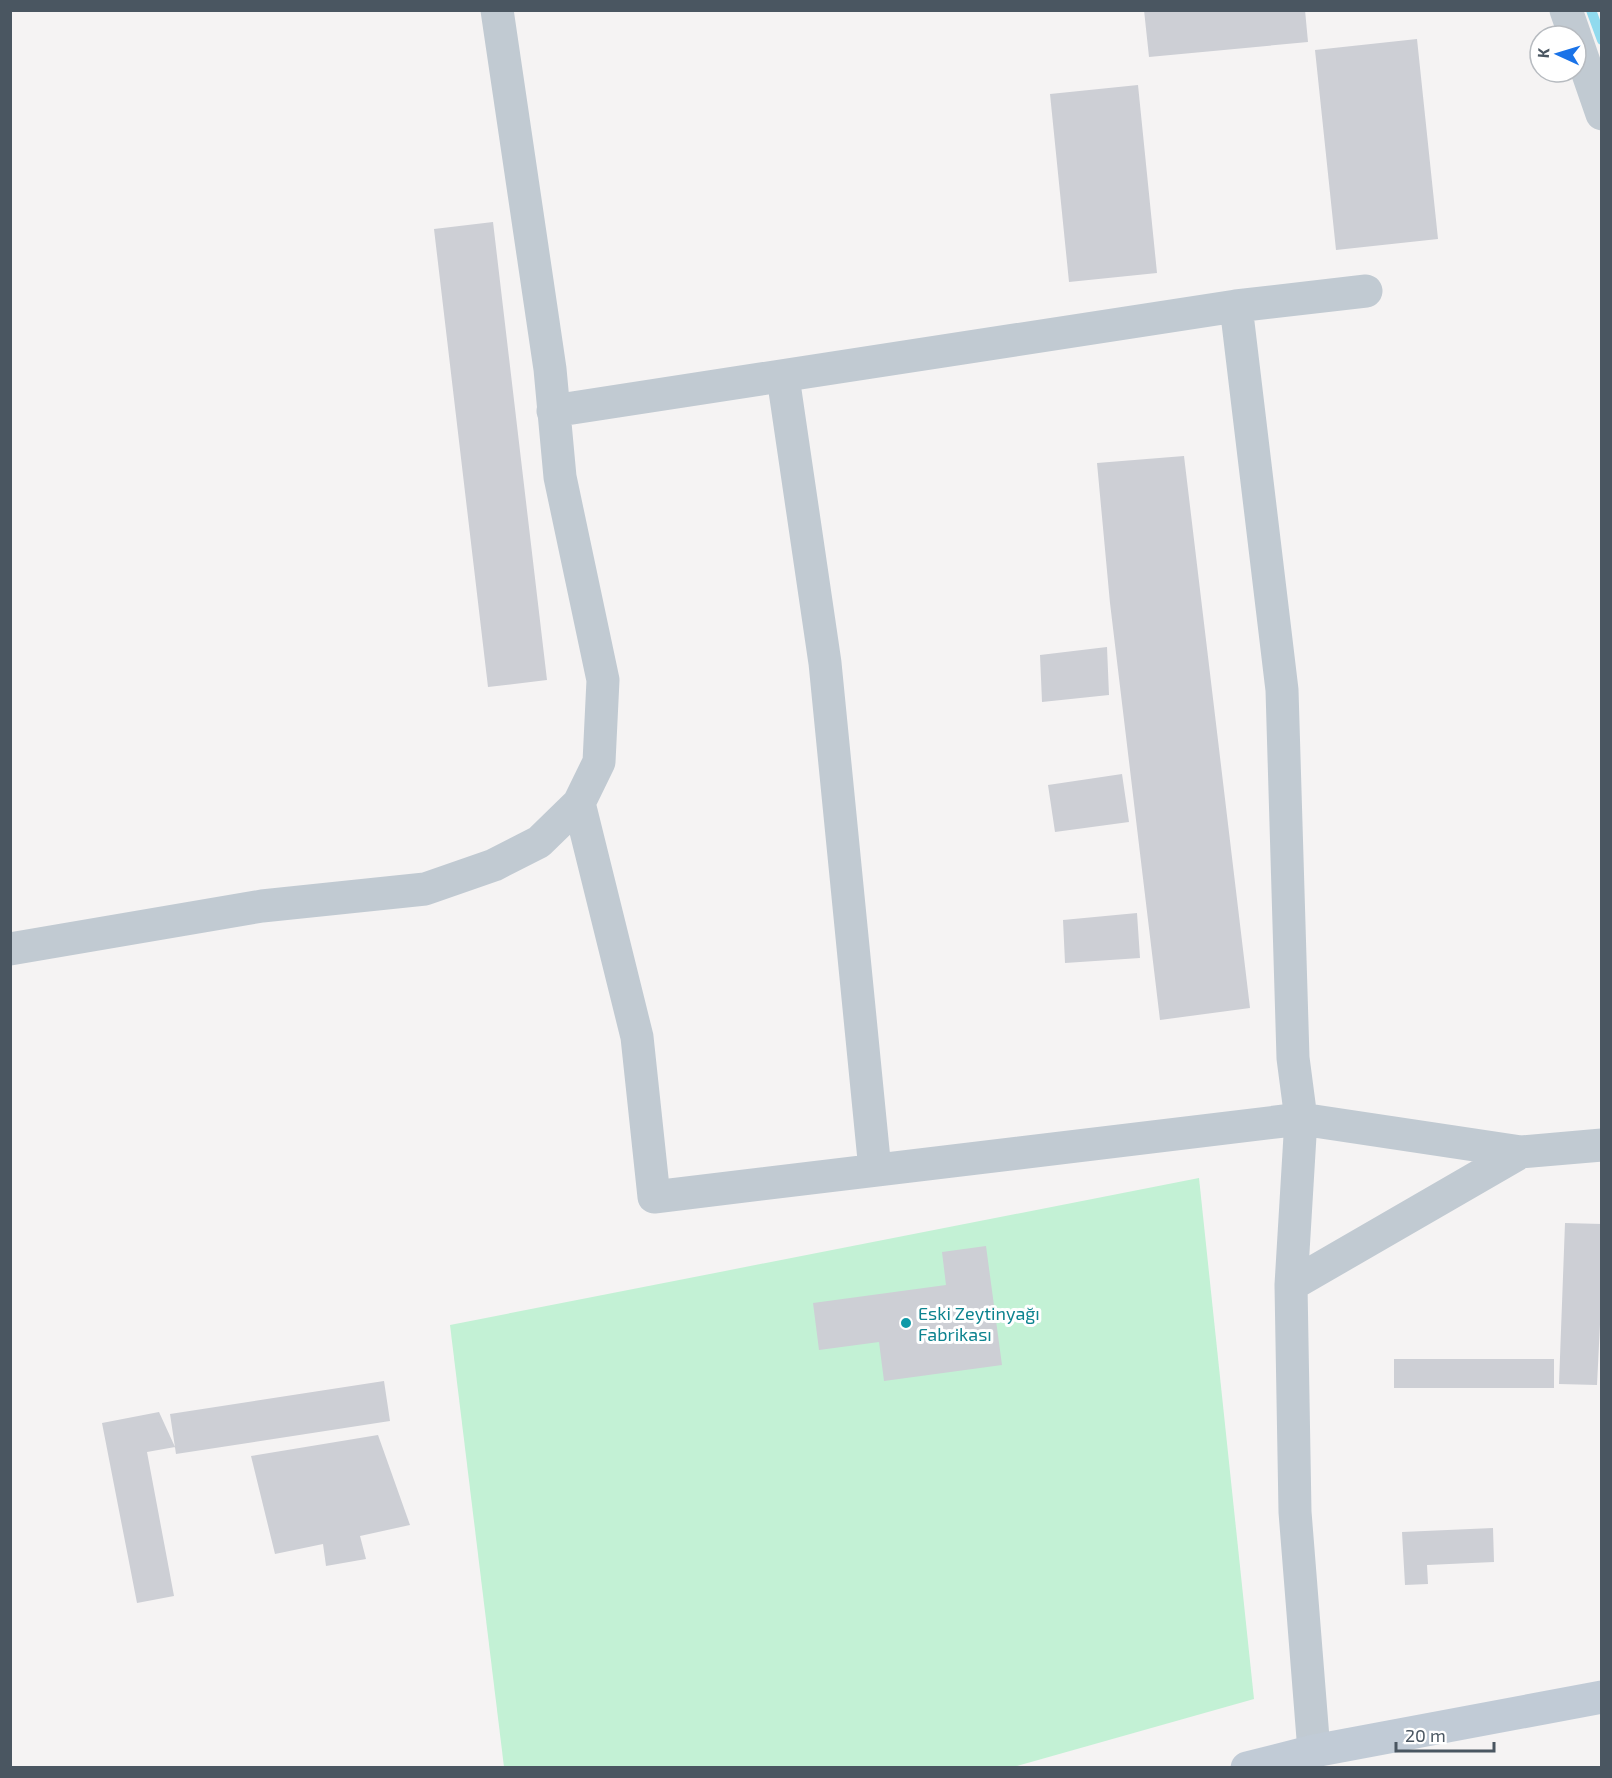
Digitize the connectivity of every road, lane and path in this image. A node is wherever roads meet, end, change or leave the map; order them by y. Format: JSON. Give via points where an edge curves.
{"nodes":[{"id":1,"x":497,"y":10,"type":"edge"},
{"id":2,"x":1588,"y":73,"type":"edge"},
{"id":3,"x":1602,"y":114,"type":"edge"},
{"id":4,"x":1366,"y":291,"type":"dead end"},
{"id":5,"x":1236,"y":306,"type":"junction"},
{"id":6,"x":783,"y":377,"type":"junction"},
{"id":7,"x":553,"y":411,"type":"junction"},
{"id":8,"x":579,"y":803,"type":"junction"},
{"id":9,"x":10,"y":949,"type":"edge"},
{"id":10,"x":1301,"y":1119,"type":"junction"},
{"id":11,"x":1602,"y":1145,"type":"edge"},
{"id":12,"x":1521,"y":1152,"type":"junction"},
{"id":13,"x":875,"y":1170,"type":"junction"},
{"id":14,"x":1292,"y":1285,"type":"junction"},
{"id":15,"x":1602,"y":1697,"type":"edge"},
{"id":16,"x":1314,"y":1751,"type":"junction"},
{"id":17,"x":1247,"y":1767,"type":"edge"}],
"edges":[{"from":1,"to":7,"type":"street"},
{"from":2,"to":3,"type":"street"},
{"from":4,"to":5,"type":"street"},
{"from":5,"to":6,"type":"street"},
{"from":5,"to":10,"type":"street","via":[[1282,690],[1293,1059]]},
{"from":6,"to":7,"type":"street"},
{"from":6,"to":13,"type":"street","via":[[825,663]]},
{"from":7,"to":8,"type":"street","via":[[560,477],[603,680],[599,762]]},
{"from":8,"to":9,"type":"street","via":[[539,843],[494,866],[425,889],[262,906]]},
{"from":8,"to":13,"type":"street","via":[[637,1038],[654,1197]]},
{"from":10,"to":12,"type":"street"},
{"from":10,"to":13,"type":"street"},
{"from":10,"to":14,"type":"street"},
{"from":11,"to":12,"type":"street"},
{"from":12,"to":14,"type":"street"},
{"from":14,"to":16,"type":"street","via":[[1295,1512]]},
{"from":15,"to":16,"type":"street"},
{"from":16,"to":17,"type":"street"}]}
